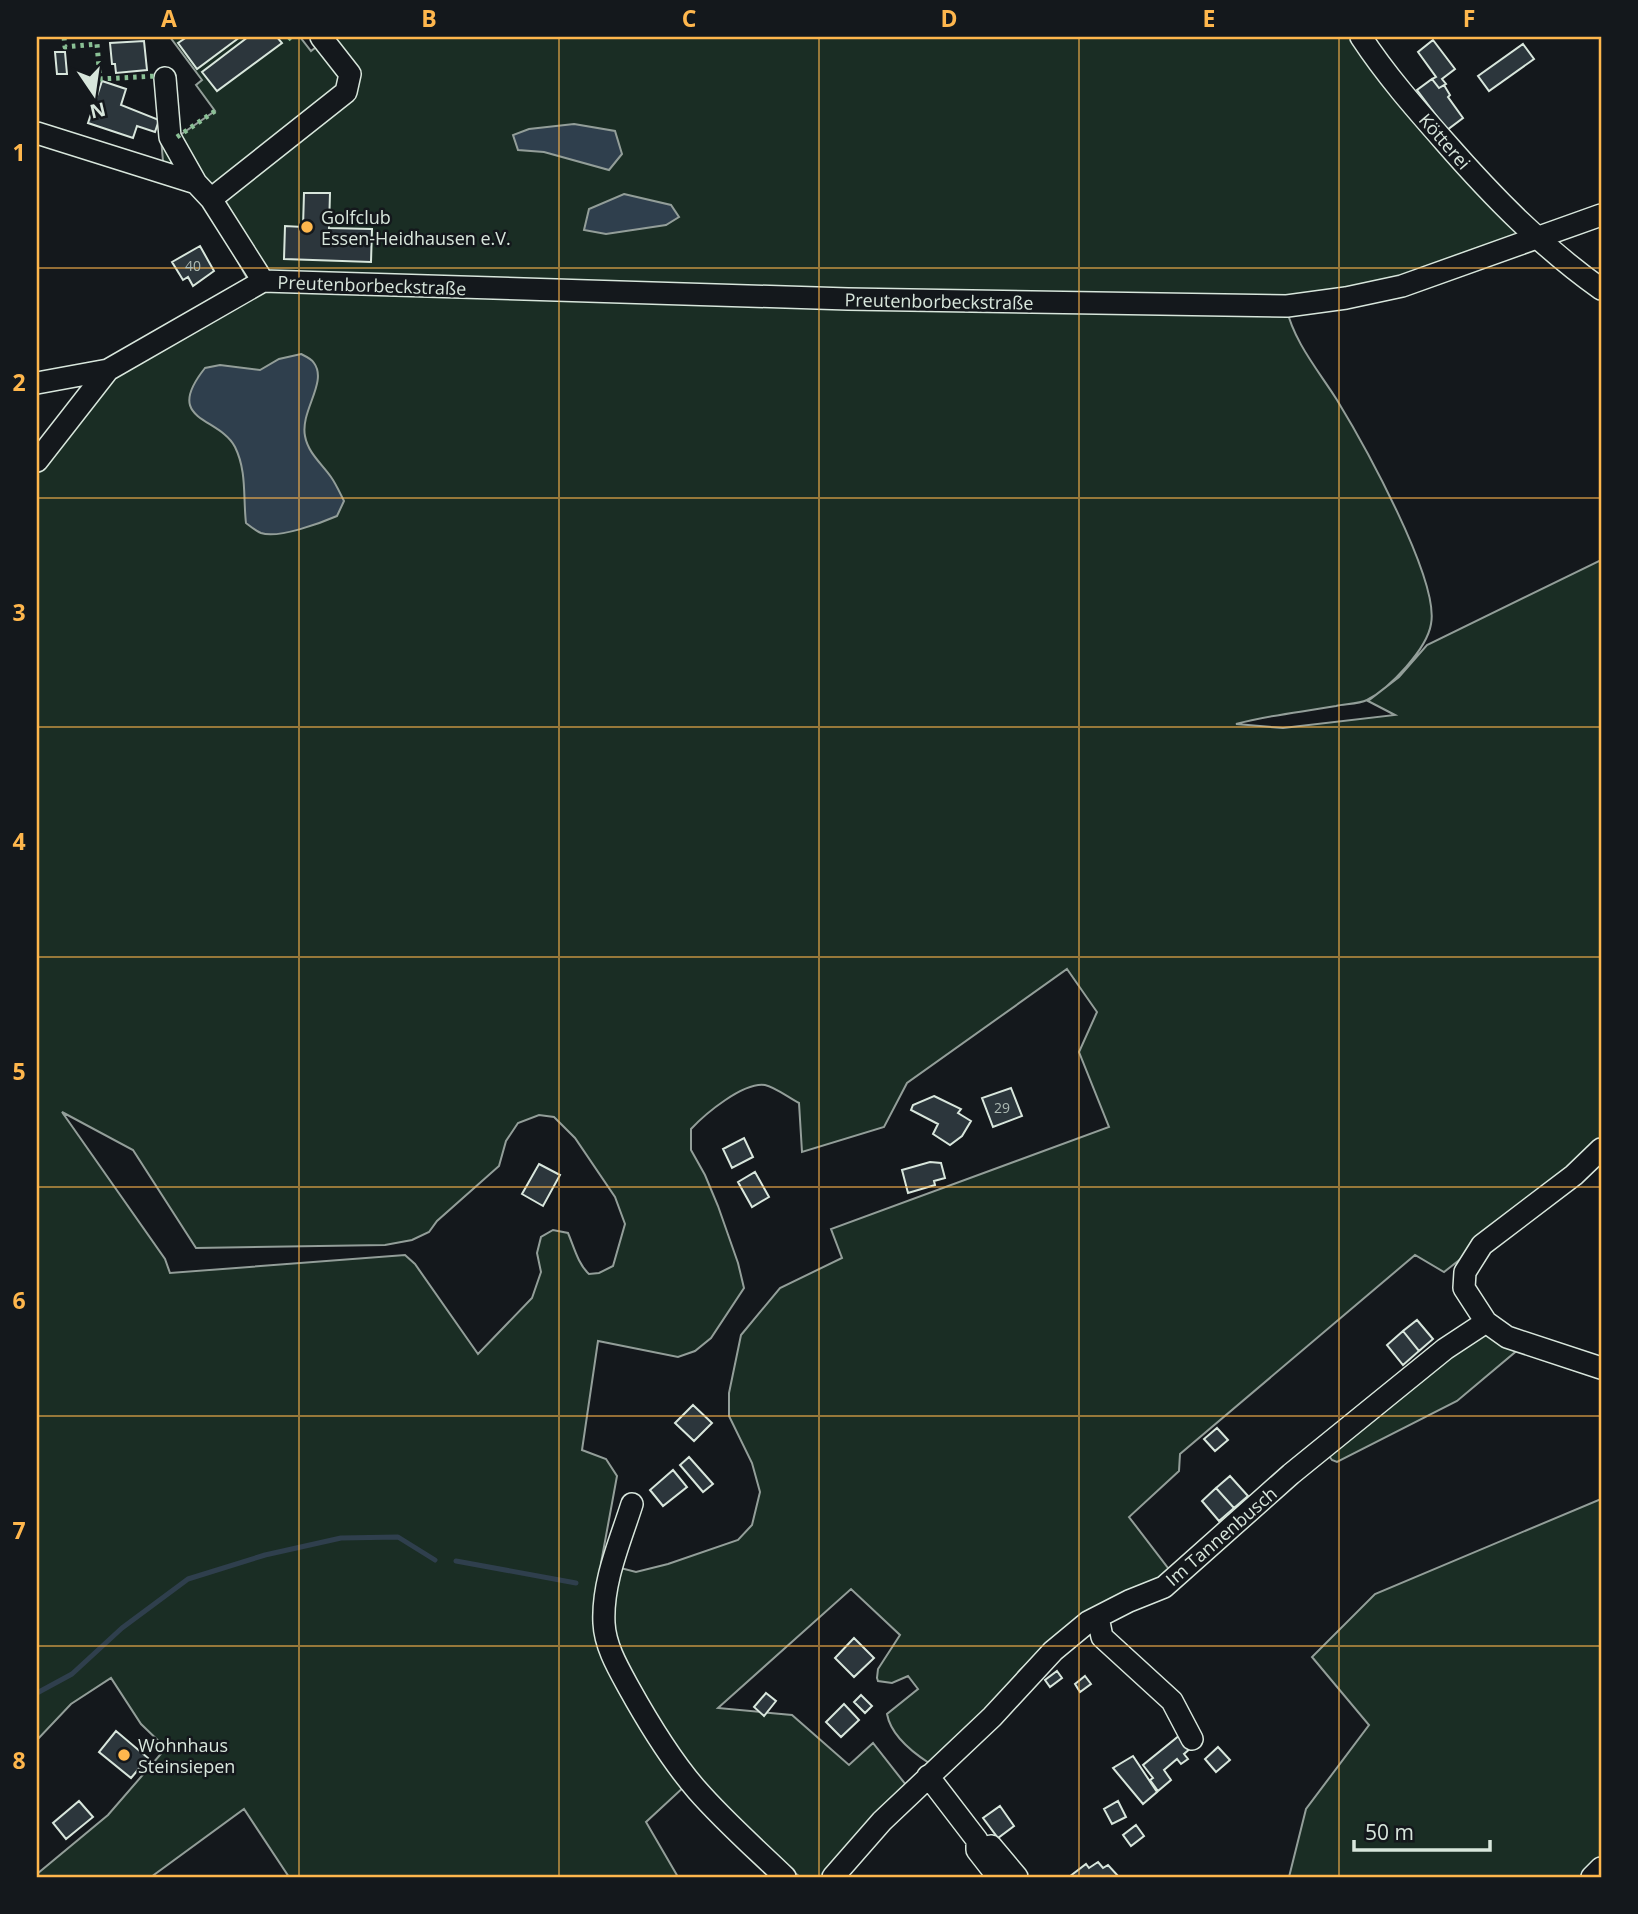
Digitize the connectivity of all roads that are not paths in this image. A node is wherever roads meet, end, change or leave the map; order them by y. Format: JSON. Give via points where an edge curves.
{"nodes":[{"id":1,"x":321,"y":37,"type":"edge"},
{"id":2,"x":1362,"y":37,"type":"edge"},
{"id":3,"x":165,"y":78,"type":"dead end"},
{"id":4,"x":37,"y":133,"type":"edge"},
{"id":5,"x":196,"y":183,"type":"junction"},
{"id":6,"x":212,"y":199,"type":"junction"},
{"id":7,"x":1601,"y":215,"type":"edge"},
{"id":8,"x":1536,"y":239,"type":"junction"},
{"id":9,"x":263,"y":281,"type":"junction"},
{"id":10,"x":1601,"y":289,"type":"edge"},
{"id":11,"x":108,"y":370,"type":"junction"},
{"id":12,"x":37,"y":383,"type":"edge"},
{"id":13,"x":37,"y":461,"type":"edge"},
{"id":14,"x":1601,"y":1149,"type":"edge"},
{"id":15,"x":1486,"y":1322,"type":"junction"},
{"id":16,"x":1601,"y":1368,"type":"edge"},
{"id":17,"x":632,"y":1504,"type":"dead end"},
{"id":18,"x":1098,"y":1617,"type":"junction"},
{"id":19,"x":1192,"y":1739,"type":"dead end"},
{"id":20,"x":928,"y":1776,"type":"junction"},
{"id":21,"x":977,"y":1839,"type":"junction"},
{"id":22,"x":1601,"y":1868,"type":"edge"},
{"id":23,"x":785,"y":1877,"type":"edge"},
{"id":24,"x":834,"y":1877,"type":"edge"},
{"id":25,"x":998,"y":1877,"type":"edge"},
{"id":26,"x":1017,"y":1877,"type":"edge"},
{"id":27,"x":1592,"y":1877,"type":"edge"}],
"edges":[{"from":1,"to":6,"type":"street","via":[[350,74],[345,92]]},
{"from":2,"to":8,"type":"street","name":"Kötterei","via":[[1386,75]]},
{"from":3,"to":5,"type":"street","name":"Preutenborbeckstraße","via":[[170,137]]},
{"from":4,"to":5,"type":"street","name":"Preutenborbeckstraße"},
{"from":5,"to":6,"type":"street","name":"Preutenborbeckstraße"},
{"from":6,"to":9,"type":"street","name":"Preutenborbeckstraße"},
{"from":7,"to":8,"type":"street","name":"Preutenborbeckstraße"},
{"from":8,"to":9,"type":"street","name":"Preutenborbeckstraße","via":[[1402,286],[1277,306],[848,299]]},
{"from":8,"to":10,"type":"street","name":"Kötterei"},
{"from":9,"to":11,"type":"street","name":"Preutenborbeckstraße"},
{"from":11,"to":12,"type":"street"},
{"from":11,"to":13,"type":"street","name":"Preutenborbeckstraße"},
{"from":14,"to":15,"type":"street","via":[[1482,1245],[1465,1272],[1464,1288]]},
{"from":15,"to":16,"type":"street","via":[[1507,1337]]},
{"from":15,"to":18,"type":"street","name":"Im Tannenbusch","via":[[1445,1349],[1291,1474],[1164,1587]]},
{"from":17,"to":23,"type":"street","via":[[607,1591],[606,1641],[665,1749],[698,1792]]},
{"from":18,"to":19,"type":"street","via":[[1102,1637],[1172,1701]]},
{"from":18,"to":20,"type":"street","name":"Im Tannenbusch","via":[[1053,1651],[992,1717]]},
{"from":20,"to":21,"type":"street"},
{"from":20,"to":24,"type":"street","name":"Im Tannenbusch"},
{"from":21,"to":25,"type":"street","via":[[977,1850]]},
{"from":21,"to":26,"type":"street","via":[[987,1841]]},
{"from":22,"to":27,"type":"street"}]}
